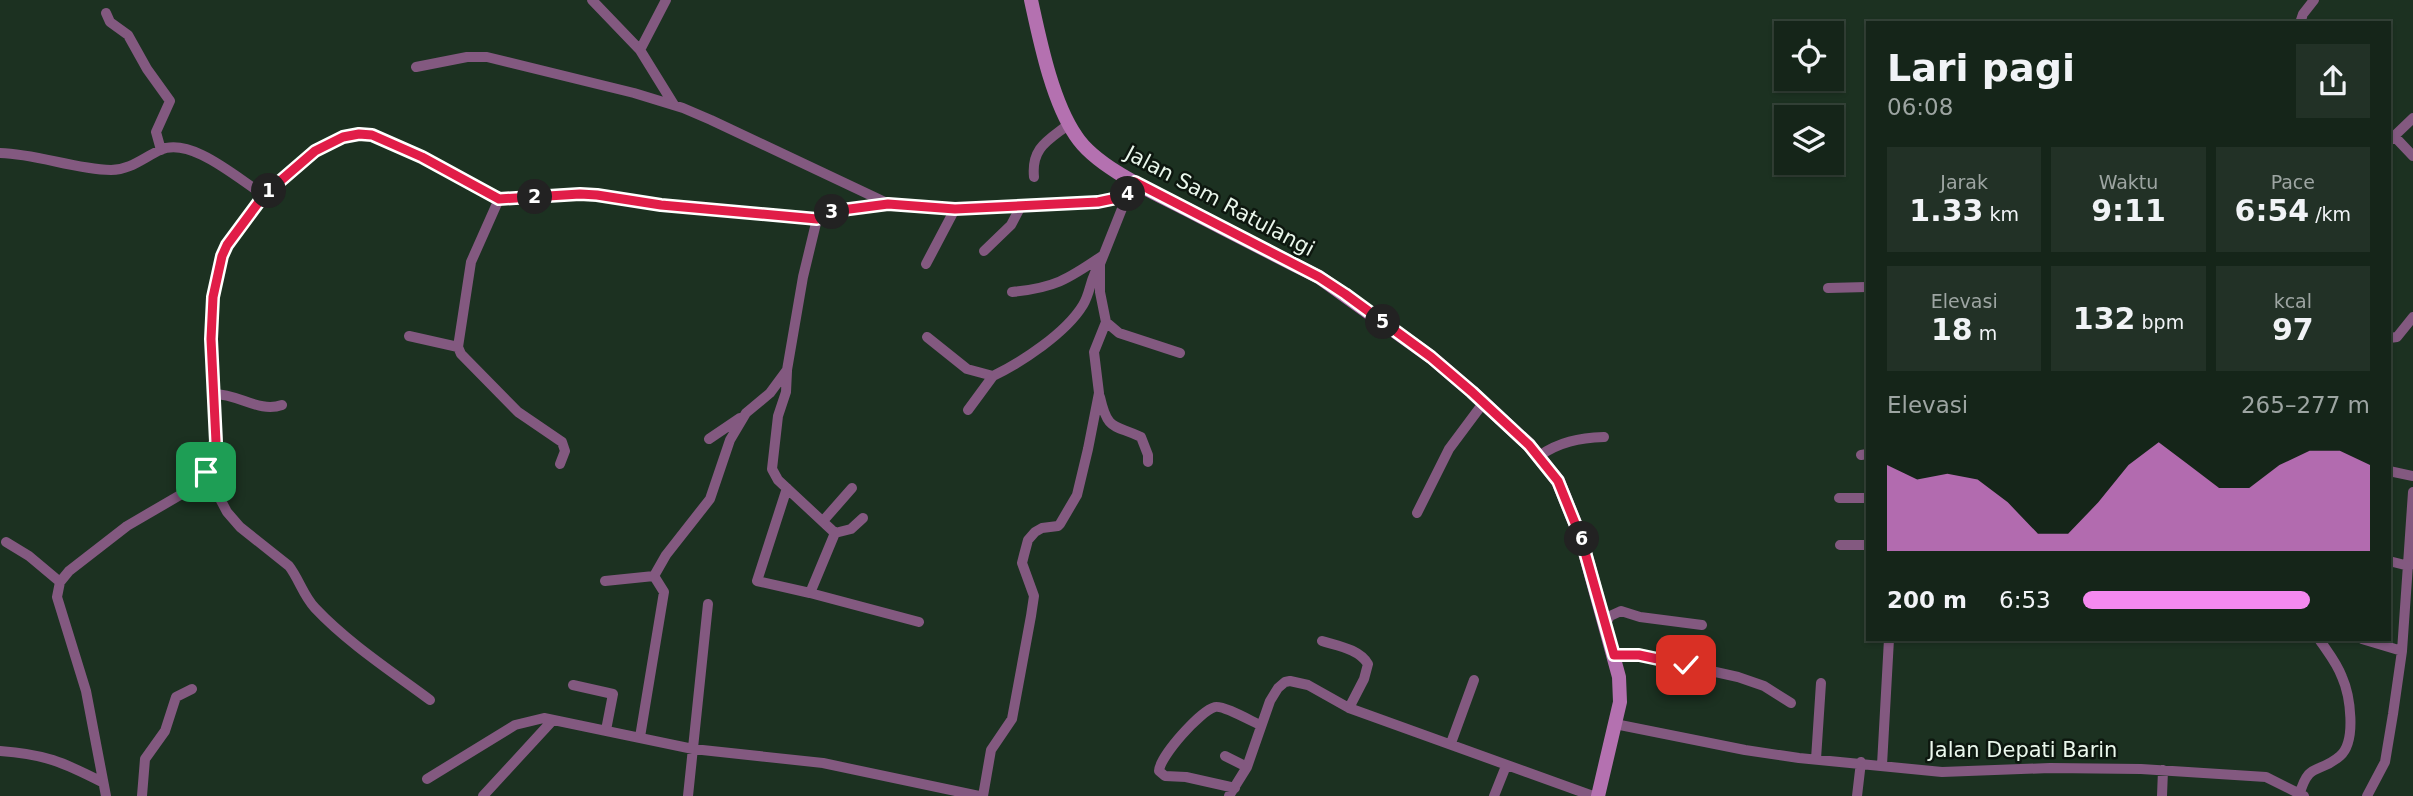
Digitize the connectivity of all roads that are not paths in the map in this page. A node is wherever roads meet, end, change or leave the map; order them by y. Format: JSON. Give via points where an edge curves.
{"nodes":[{"id":1,"x":592,"y":0,"type":"edge"},
{"id":2,"x":666,"y":0,"type":"edge"},
{"id":3,"x":1031,"y":0,"type":"edge"},
{"id":4,"x":2314,"y":0,"type":"edge"},
{"id":5,"x":106,"y":13,"type":"dead end"},
{"id":6,"x":2301,"y":21,"type":"edge"},
{"id":7,"x":640,"y":50,"type":"junction"},
{"id":8,"x":416,"y":67,"type":"dead end"},
{"id":9,"x":674,"y":105,"type":"junction"},
{"id":10,"x":2413,"y":117,"type":"edge"},
{"id":11,"x":1069,"y":124,"type":"junction"},
{"id":12,"x":2391,"y":139,"type":"edge"},
{"id":13,"x":161,"y":150,"type":"junction"},
{"id":14,"x":0,"y":153,"type":"edge"},
{"id":15,"x":2413,"y":156,"type":"edge"},
{"id":16,"x":1034,"y":177,"type":"dead end"},
{"id":17,"x":1135,"y":182,"type":"junction"},
{"id":18,"x":264,"y":195,"type":"junction"},
{"id":19,"x":1127,"y":196,"type":"junction"},
{"id":20,"x":499,"y":199,"type":"junction"},
{"id":21,"x":888,"y":204,"type":"junction"},
{"id":22,"x":1021,"y":206,"type":"junction"},
{"id":23,"x":955,"y":209,"type":"junction"},
{"id":24,"x":817,"y":219,"type":"junction"},
{"id":25,"x":984,"y":251,"type":"dead end"},
{"id":26,"x":1105,"y":254,"type":"junction"},
{"id":27,"x":926,"y":264,"type":"dead end"},
{"id":28,"x":1100,"y":264,"type":"junction"},
{"id":29,"x":1866,"y":287,"type":"edge"},
{"id":30,"x":1828,"y":288,"type":"dead end"},
{"id":31,"x":1012,"y":292,"type":"dead end"},
{"id":32,"x":2413,"y":317,"type":"edge"},
{"id":33,"x":1106,"y":322,"type":"junction"},
{"id":34,"x":408,"y":336,"type":"dead end"},
{"id":35,"x":927,"y":337,"type":"dead end"},
{"id":36,"x":2391,"y":338,"type":"edge"},
{"id":37,"x":458,"y":347,"type":"junction"},
{"id":38,"x":1180,"y":354,"type":"dead end"},
{"id":39,"x":788,"y":370,"type":"junction"},
{"id":40,"x":993,"y":376,"type":"junction"},
{"id":41,"x":1099,"y":393,"type":"junction"},
{"id":42,"x":214,"y":394,"type":"junction"},
{"id":43,"x":1484,"y":402,"type":"junction"},
{"id":44,"x":282,"y":405,"type":"dead end"},
{"id":45,"x":968,"y":410,"type":"dead end"},
{"id":46,"x":746,"y":413,"type":"junction"},
{"id":47,"x":1604,"y":437,"type":"dead end"},
{"id":48,"x":709,"y":439,"type":"dead end"},
{"id":49,"x":1539,"y":456,"type":"junction"},
{"id":50,"x":1148,"y":462,"type":"dead end"},
{"id":51,"x":560,"y":464,"type":"dead end"},
{"id":52,"x":2391,"y":471,"type":"edge"},
{"id":53,"x":206,"y":472,"type":"junction"},
{"id":54,"x":2413,"y":476,"type":"edge"},
{"id":55,"x":788,"y":488,"type":"junction"},
{"id":56,"x":852,"y":488,"type":"dead end"},
{"id":57,"x":2413,"y":492,"type":"edge"},
{"id":58,"x":1839,"y":498,"type":"dead end"},
{"id":59,"x":1866,"y":498,"type":"edge"},
{"id":60,"x":1417,"y":513,"type":"dead end"},
{"id":61,"x":863,"y":517,"type":"dead end"},
{"id":62,"x":823,"y":521,"type":"junction"},
{"id":63,"x":835,"y":533,"type":"junction"},
{"id":64,"x":6,"y":542,"type":"dead end"},
{"id":65,"x":1840,"y":545,"type":"dead end"},
{"id":66,"x":1866,"y":545,"type":"edge"},
{"id":67,"x":2391,"y":562,"type":"edge"},
{"id":68,"x":2409,"y":566,"type":"junction"},
{"id":69,"x":654,"y":576,"type":"junction"},
{"id":70,"x":605,"y":581,"type":"dead end"},
{"id":71,"x":60,"y":582,"type":"junction"},
{"id":72,"x":810,"y":593,"type":"junction"},
{"id":73,"x":708,"y":604,"type":"dead end"},
{"id":74,"x":919,"y":622,"type":"dead end"},
{"id":75,"x":1606,"y":623,"type":"junction"},
{"id":76,"x":1702,"y":625,"type":"dead end"},
{"id":77,"x":1322,"y":641,"type":"dead end"},
{"id":78,"x":1889,"y":641,"type":"edge"},
{"id":79,"x":2320,"y":641,"type":"edge"},
{"id":80,"x":2369,"y":641,"type":"edge"},
{"id":81,"x":2402,"y":651,"type":"junction"},
{"id":82,"x":1614,"y":655,"type":"junction"},
{"id":83,"x":1474,"y":680,"type":"dead end"},
{"id":84,"x":1821,"y":683,"type":"dead end"},
{"id":85,"x":573,"y":685,"type":"dead end"},
{"id":86,"x":192,"y":689,"type":"dead end"},
{"id":87,"x":430,"y":700,"type":"dead end"},
{"id":88,"x":1791,"y":703,"type":"dead end"},
{"id":89,"x":1349,"y":708,"type":"junction"},
{"id":90,"x":552,"y":721,"type":"junction"},
{"id":91,"x":1615,"y":724,"type":"junction"},
{"id":92,"x":1260,"y":725,"type":"junction"},
{"id":93,"x":606,"y":730,"type":"junction"},
{"id":94,"x":640,"y":737,"type":"junction"},
{"id":95,"x":1451,"y":743,"type":"junction"},
{"id":96,"x":693,"y":749,"type":"junction"},
{"id":97,"x":0,"y":751,"type":"edge"},
{"id":98,"x":1225,"y":756,"type":"dead end"},
{"id":99,"x":1816,"y":759,"type":"junction"},
{"id":100,"x":1861,"y":762,"type":"junction"},
{"id":101,"x":1882,"y":765,"type":"junction"},
{"id":102,"x":1506,"y":766,"type":"junction"},
{"id":103,"x":1247,"y":767,"type":"junction"},
{"id":104,"x":2163,"y":770,"type":"junction"},
{"id":105,"x":427,"y":779,"type":"dead end"},
{"id":106,"x":102,"y":782,"type":"junction"},
{"id":107,"x":1232,"y":792,"type":"edge"},
{"id":108,"x":2301,"y":795,"type":"edge"},
{"id":109,"x":106,"y":796,"type":"edge"},
{"id":110,"x":142,"y":796,"type":"edge"},
{"id":111,"x":483,"y":796,"type":"edge"},
{"id":112,"x":688,"y":796,"type":"edge"},
{"id":113,"x":981,"y":796,"type":"edge"},
{"id":114,"x":1494,"y":796,"type":"edge"},
{"id":115,"x":1596,"y":796,"type":"edge"},
{"id":116,"x":1857,"y":796,"type":"edge"},
{"id":117,"x":2162,"y":796,"type":"edge"},
{"id":118,"x":2367,"y":796,"type":"edge"}],
"edges":[{"from":1,"to":7,"type":"street"},
{"from":2,"to":7,"type":"street"},
{"from":3,"to":11,"type":"street","name":"Jalan Sam Ratulangi","via":[[1040,43]]},
{"from":4,"to":6,"type":"street"},
{"from":5,"to":13,"type":"street","via":[[110,22],[128,35],[170,101],[156,132]]},
{"from":7,"to":9,"type":"street"},
{"from":8,"to":9,"type":"street","via":[[487,57]]},
{"from":9,"to":21,"type":"street"},
{"from":10,"to":12,"type":"street"},
{"from":11,"to":16,"type":"street","via":[[1038,150]]},
{"from":11,"to":17,"type":"street","name":"Jalan Sam Ratulangi","via":[[1087,150]]},
{"from":12,"to":15,"type":"street"},
{"from":13,"to":14,"type":"street","via":[[116,170]]},
{"from":13,"to":18,"type":"street","via":[[191,149]]},
{"from":17,"to":19,"type":"street"},
{"from":17,"to":43,"type":"street","name":"Jalan Sam Ratulangi","via":[[1319,277],[1431,357]]},
{"from":18,"to":20,"type":"street","via":[[315,151],[359,134],[372,135],[422,157]]},
{"from":18,"to":42,"type":"street","via":[[227,245],[219,267],[212,311]]},
{"from":19,"to":22,"type":"street"},
{"from":19,"to":26,"type":"street"},
{"from":20,"to":24,"type":"street","via":[[597,195]]},
{"from":20,"to":37,"type":"street","via":[[471,262]]},
{"from":21,"to":23,"type":"street"},
{"from":21,"to":24,"type":"street","via":[[842,210]]},
{"from":22,"to":23,"type":"street"},
{"from":22,"to":25,"type":"street","via":[[1011,225]]},
{"from":23,"to":27,"type":"street"},
{"from":24,"to":39,"type":"street"},
{"from":26,"to":28,"type":"street"},
{"from":26,"to":31,"type":"street","via":[[1058,284]]},
{"from":28,"to":33,"type":"street"},
{"from":28,"to":40,"type":"street","via":[[1075,316],[1024,360]]},
{"from":29,"to":30,"type":"street"},
{"from":32,"to":36,"type":"street","via":[[2397,337]]},
{"from":33,"to":38,"type":"street","via":[[1119,333]]},
{"from":33,"to":41,"type":"street","via":[[1094,352]]},
{"from":34,"to":37,"type":"street"},
{"from":35,"to":40,"type":"street","via":[[967,369]]},
{"from":37,"to":51,"type":"street","via":[[518,412],[562,442],[565,451]]},
{"from":39,"to":46,"type":"street"},
{"from":39,"to":55,"type":"street","via":[[772,469]]},
{"from":40,"to":45,"type":"street"},
{"from":41,"to":50,"type":"street","via":[[1107,420],[1141,437]]},
{"from":41,"to":113,"type":"street","via":[[1073,502],[1058,526],[1042,528],[1028,540],[1022,563],[1033,590],[1031,616],[1013,719],[991,750]]},
{"from":42,"to":44,"type":"street","via":[[265,408]]},
{"from":42,"to":53,"type":"street","via":[[216,442]]},
{"from":43,"to":49,"type":"street","name":"Jalan Sam Ratulangi"},
{"from":43,"to":60,"type":"street","via":[[1448,449]]},
{"from":46,"to":48,"type":"street"},
{"from":46,"to":69,"type":"street","via":[[730,440],[710,499]]},
{"from":47,"to":49,"type":"street","via":[[1565,442]]},
{"from":49,"to":75,"type":"street","name":"Jalan Sam Ratulangi","via":[[1558,481],[1581,538]]},
{"from":52,"to":54,"type":"street"},
{"from":53,"to":71,"type":"street","via":[[187,491],[118,534]]},
{"from":53,"to":87,"type":"street","via":[[228,512],[289,566],[313,606],[346,638]]},
{"from":55,"to":62,"type":"street"},
{"from":55,"to":72,"type":"street","via":[[757,581]]},
{"from":56,"to":62,"type":"street"},
{"from":57,"to":68,"type":"street"},
{"from":58,"to":59,"type":"street"},
{"from":61,"to":63,"type":"street","via":[[851,529]]},
{"from":62,"to":63,"type":"street"},
{"from":63,"to":72,"type":"street"},
{"from":64,"to":71,"type":"street"},
{"from":65,"to":66,"type":"street"},
{"from":67,"to":68,"type":"street"},
{"from":68,"to":81,"type":"street"},
{"from":69,"to":70,"type":"street"},
{"from":69,"to":94,"type":"street","via":[[664,592]]},
{"from":71,"to":106,"type":"street","via":[[57,597],[86,691]]},
{"from":72,"to":74,"type":"street"},
{"from":73,"to":96,"type":"street"},
{"from":75,"to":76,"type":"street","via":[[1620,611]]},
{"from":75,"to":82,"type":"street","name":"Jalan Sam Ratulangi"},
{"from":77,"to":89,"type":"street","via":[[1356,652],[1368,664]]},
{"from":78,"to":101,"type":"street"},
{"from":79,"to":108,"type":"street","via":[[2343,678],[2350,724],[2340,756],[2306,776]]},
{"from":80,"to":81,"type":"street"},
{"from":81,"to":118,"type":"street","via":[[2385,762]]},
{"from":82,"to":88,"type":"street","via":[[1639,655],[1738,677]]},
{"from":82,"to":91,"type":"street","name":"Jalan Sam Ratulangi","via":[[1620,702]]},
{"from":83,"to":95,"type":"street"},
{"from":84,"to":99,"type":"street"},
{"from":85,"to":93,"type":"street","via":[[612,693]]},
{"from":86,"to":110,"type":"street","via":[[176,696],[165,731],[145,759]]},
{"from":89,"to":92,"type":"street","via":[[1308,685],[1290,681],[1278,688]]},
{"from":89,"to":95,"type":"street"},
{"from":90,"to":93,"type":"street"},
{"from":90,"to":105,"type":"street","via":[[544,718],[515,724]]},
{"from":90,"to":111,"type":"street"},
{"from":91,"to":99,"type":"street","name":"Jalan Depati Barin"},
{"from":91,"to":115,"type":"street","name":"Jalan Sam Ratulangi"},
{"from":92,"to":103,"type":"street"},
{"from":92,"to":107,"type":"street","via":[[1213,708],[1159,764],[1165,776],[1186,777]]},
{"from":93,"to":94,"type":"street"},
{"from":94,"to":96,"type":"street"},
{"from":95,"to":102,"type":"street"},
{"from":96,"to":112,"type":"street"},
{"from":96,"to":113,"type":"street","via":[[823,763]]},
{"from":97,"to":106,"type":"street","via":[[51,758]]},
{"from":98,"to":103,"type":"street"},
{"from":99,"to":100,"type":"street","name":"Jalan Depati Barin"},
{"from":100,"to":101,"type":"street","name":"Jalan Depati Barin"},
{"from":100,"to":116,"type":"street"},
{"from":101,"to":104,"type":"street","name":"Jalan Depati Barin","via":[[1942,772]]},
{"from":102,"to":114,"type":"street"},
{"from":102,"to":115,"type":"street"},
{"from":103,"to":107,"type":"street"},
{"from":104,"to":108,"type":"street","name":"Jalan Depati Barin","via":[[2266,778]]},
{"from":104,"to":117,"type":"street"},
{"from":106,"to":109,"type":"street"}]}
